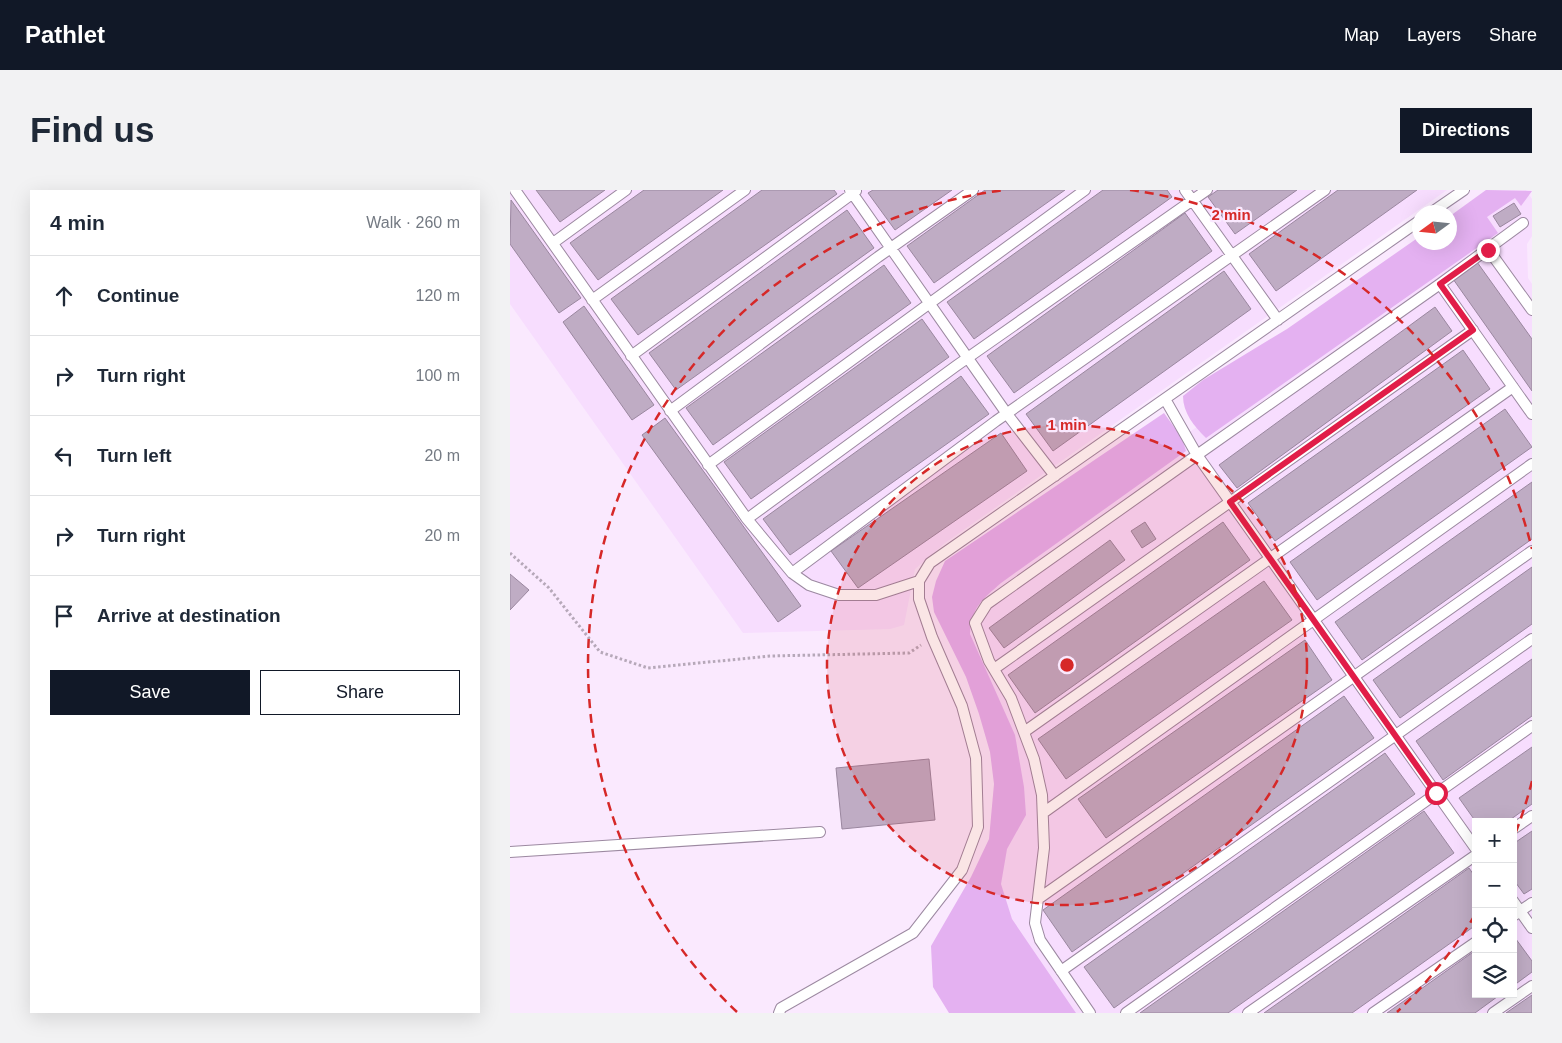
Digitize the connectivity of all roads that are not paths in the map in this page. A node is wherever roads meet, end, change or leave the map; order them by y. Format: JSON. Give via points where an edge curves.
{"nodes":[{"id":1,"x":515,"y":190,"type":"edge"},
{"id":2,"x":626,"y":190,"type":"edge"},
{"id":3,"x":745,"y":190,"type":"edge"},
{"id":4,"x":973,"y":190,"type":"edge"},
{"id":5,"x":1085,"y":190,"type":"edge"},
{"id":6,"x":1185,"y":190,"type":"edge"},
{"id":7,"x":1207,"y":190,"type":"edge"},
{"id":8,"x":1325,"y":190,"type":"edge"},
{"id":9,"x":1464,"y":190,"type":"edge"},
{"id":10,"x":853,"y":191,"type":"edge"},
{"id":11,"x":1192,"y":201,"type":"junction"},
{"id":12,"x":1442,"y":205,"type":"edge"},
{"id":13,"x":1523,"y":223,"type":"dead end"},
{"id":14,"x":1412,"y":227,"type":"edge"},
{"id":15,"x":553,"y":243,"type":"junction"},
{"id":16,"x":891,"y":248,"type":"junction"},
{"id":17,"x":1488,"y":250,"type":"junction"},
{"id":18,"x":1232,"y":255,"type":"junction"},
{"id":19,"x":1440,"y":284,"type":"junction"},
{"id":20,"x":592,"y":300,"type":"junction"},
{"id":21,"x":929,"y":302,"type":"junction"},
{"id":22,"x":1532,"y":310,"type":"edge"},
{"id":23,"x":1278,"y":320,"type":"junction"},
{"id":24,"x":1473,"y":330,"type":"junction"},
{"id":25,"x":632,"y":356,"type":"junction"},
{"id":26,"x":968,"y":359,"type":"junction"},
{"id":27,"x":1513,"y":387,"type":"junction"},
{"id":28,"x":1165,"y":399,"type":"junction"},
{"id":29,"x":670,"y":411,"type":"junction"},
{"id":30,"x":1007,"y":414,"type":"junction"},
{"id":31,"x":1532,"y":414,"type":"edge"},
{"id":32,"x":1197,"y":455,"type":"junction"},
{"id":33,"x":1532,"y":464,"type":"edge"},
{"id":34,"x":708,"y":465,"type":"junction"},
{"id":35,"x":1055,"y":476,"type":"junction"},
{"id":36,"x":1230,"y":502,"type":"junction"},
{"id":37,"x":747,"y":519,"type":"junction"},
{"id":38,"x":1532,"y":551,"type":"edge"},
{"id":39,"x":1271,"y":559,"type":"junction"},
{"id":40,"x":792,"y":574,"type":"junction"},
{"id":41,"x":919,"y":581,"type":"junction"},
{"id":42,"x":1314,"y":620,"type":"junction"},
{"id":43,"x":1532,"y":639,"type":"edge"},
{"id":44,"x":994,"y":669,"type":"junction"},
{"id":45,"x":1353,"y":676,"type":"junction"},
{"id":46,"x":1532,"y":726,"type":"edge"},
{"id":47,"x":1024,"y":732,"type":"junction"},
{"id":48,"x":1395,"y":735,"type":"junction"},
{"id":49,"x":1436,"y":793,"type":"junction"},
{"id":50,"x":1043,"y":813,"type":"junction"},
{"id":51,"x":1532,"y":816,"type":"edge"},
{"id":52,"x":1517,"y":826,"type":"edge"},
{"id":53,"x":820,"y":832,"type":"dead end"},
{"id":54,"x":1472,"y":843,"type":"edge"},
{"id":55,"x":510,"y":852,"type":"edge"},
{"id":56,"x":1472,"y":858,"type":"edge"},
{"id":57,"x":1038,"y":899,"type":"junction"},
{"id":58,"x":1532,"y":903,"type":"edge"},
{"id":59,"x":1517,"y":914,"type":"edge"},
{"id":60,"x":1532,"y":928,"type":"edge"},
{"id":61,"x":1472,"y":945,"type":"edge"},
{"id":62,"x":1061,"y":971,"type":"junction"},
{"id":63,"x":1532,"y":986,"type":"edge"},
{"id":64,"x":779,"y":1013,"type":"edge"},
{"id":65,"x":1090,"y":1013,"type":"edge"},
{"id":66,"x":1126,"y":1013,"type":"edge"},
{"id":67,"x":1248,"y":1013,"type":"edge"},
{"id":68,"x":1373,"y":1013,"type":"edge"},
{"id":69,"x":1494,"y":1013,"type":"edge"}],
"edges":[{"from":1,"to":15,"type":"lane"},
{"from":2,"to":15,"type":"lane"},
{"from":3,"to":20,"type":"lane"},
{"from":4,"to":16,"type":"lane"},
{"from":5,"to":21,"type":"lane"},
{"from":6,"to":11,"type":"lane"},
{"from":7,"to":11,"type":"lane"},
{"from":8,"to":18,"type":"lane"},
{"from":9,"to":12,"type":"lane"},
{"from":10,"to":16,"type":"lane"},
{"from":10,"to":25,"type":"lane"},
{"from":11,"to":18,"type":"lane"},
{"from":11,"to":26,"type":"lane"},
{"from":13,"to":17,"type":"lane"},
{"from":14,"to":23,"type":"lane"},
{"from":15,"to":20,"type":"lane"},
{"from":16,"to":21,"type":"lane"},
{"from":16,"to":29,"type":"lane"},
{"from":17,"to":19,"type":"lane"},
{"from":17,"to":22,"type":"lane"},
{"from":18,"to":23,"type":"lane"},
{"from":18,"to":30,"type":"lane"},
{"from":19,"to":24,"type":"lane"},
{"from":19,"to":32,"type":"lane"},
{"from":20,"to":25,"type":"lane"},
{"from":21,"to":26,"type":"lane"},
{"from":21,"to":34,"type":"lane"},
{"from":23,"to":28,"type":"lane"},
{"from":24,"to":27,"type":"lane"},
{"from":24,"to":36,"type":"lane"},
{"from":25,"to":29,"type":"lane"},
{"from":26,"to":30,"type":"lane"},
{"from":26,"to":37,"type":"lane"},
{"from":27,"to":31,"type":"lane"},
{"from":27,"to":39,"type":"lane"},
{"from":28,"to":32,"type":"lane"},
{"from":28,"to":35,"type":"lane"},
{"from":29,"to":34,"type":"lane"},
{"from":30,"to":35,"type":"lane"},
{"from":30,"to":40,"type":"lane"},
{"from":32,"to":36,"type":"lane"},
{"from":32,"to":44,"type":"lane","via":[[988,604],[975,623]]},
{"from":33,"to":42,"type":"lane"},
{"from":34,"to":37,"type":"lane"},
{"from":35,"to":41,"type":"lane","via":[[930,563]]},
{"from":36,"to":39,"type":"lane"},
{"from":36,"to":44,"type":"lane"},
{"from":37,"to":40,"type":"lane"},
{"from":38,"to":45,"type":"lane"},
{"from":39,"to":42,"type":"lane"},
{"from":39,"to":47,"type":"lane"},
{"from":40,"to":41,"type":"lane","via":[[810,585],[839,594],[876,595]]},
{"from":41,"to":64,"type":"lane","via":[[919,598],[962,706],[976,758],[978,827],[962,870],[912,933],[781,1008]]},
{"from":42,"to":45,"type":"lane"},
{"from":42,"to":50,"type":"lane"},
{"from":43,"to":48,"type":"lane"},
{"from":44,"to":47,"type":"lane","via":[[1011,698]]},
{"from":45,"to":48,"type":"lane"},
{"from":45,"to":57,"type":"lane"},
{"from":46,"to":49,"type":"lane"},
{"from":47,"to":50,"type":"lane","via":[[1034,758]]},
{"from":48,"to":49,"type":"lane"},
{"from":48,"to":62,"type":"lane"},
{"from":49,"to":54,"type":"lane"},
{"from":49,"to":66,"type":"lane"},
{"from":50,"to":57,"type":"lane","via":[[1044,848]]},
{"from":51,"to":52,"type":"lane"},
{"from":53,"to":55,"type":"lane"},
{"from":56,"to":67,"type":"lane"},
{"from":57,"to":62,"type":"lane","via":[[1035,922],[1040,940]]},
{"from":58,"to":59,"type":"lane"},
{"from":59,"to":60,"type":"lane"},
{"from":61,"to":68,"type":"lane"},
{"from":62,"to":65,"type":"lane"},
{"from":63,"to":69,"type":"lane"}]}
